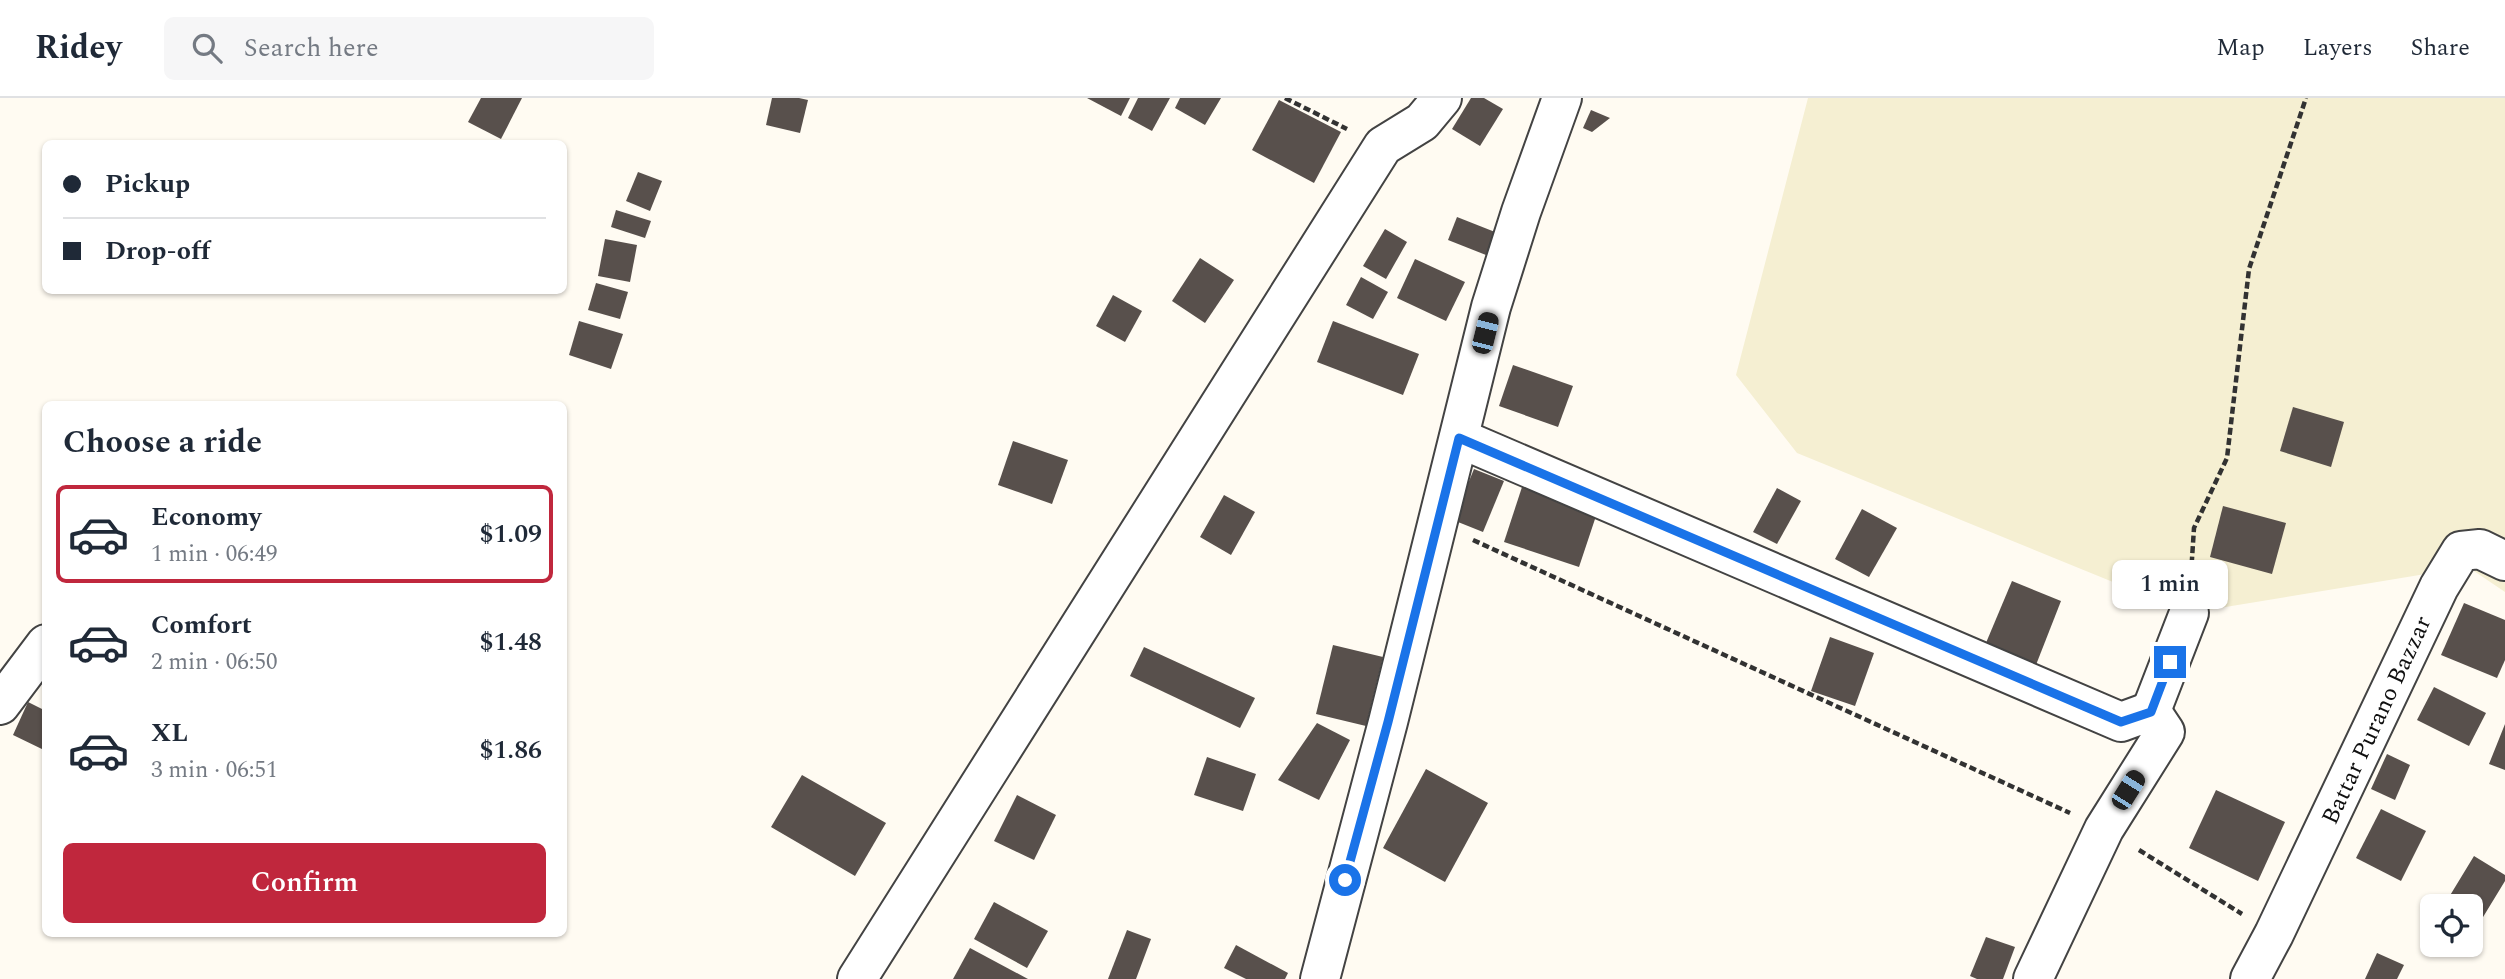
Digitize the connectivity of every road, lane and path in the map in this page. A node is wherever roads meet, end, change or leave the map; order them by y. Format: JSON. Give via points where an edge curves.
{"nodes":[{"id":1,"x":1285,"y":98,"type":"edge"},
{"id":2,"x":1442,"y":98,"type":"edge"},
{"id":3,"x":1562,"y":98,"type":"edge"},
{"id":4,"x":2306,"y":98,"type":"edge"},
{"id":5,"x":1383,"y":146,"type":"junction"},
{"id":6,"x":1459,"y":438,"type":"junction"},
{"id":7,"x":1437,"y":523,"type":"junction"},
{"id":8,"x":2505,"y":561,"type":"edge"},
{"id":9,"x":2189,"y":613,"type":"joint"},
{"id":10,"x":42,"y":649,"type":"edge"},
{"id":11,"x":0,"y":705,"type":"edge"},
{"id":12,"x":2151,"y":712,"type":"junction"},
{"id":13,"x":2104,"y":829,"type":"junction"},
{"id":14,"x":2274,"y":934,"type":"junction"},
{"id":15,"x":857,"y":979,"type":"edge"},
{"id":16,"x":1320,"y":979,"type":"edge"},
{"id":17,"x":2033,"y":979,"type":"edge"},
{"id":18,"x":2250,"y":979,"type":"edge"}],
"edges":[{"from":1,"to":5,"type":"path"},
{"from":2,"to":5,"type":"street","via":[[1422,122]]},
{"from":3,"to":6,"type":"street","via":[[1495,295]]},
{"from":4,"to":9,"type":"path","via":[[2249,269],[2227,458],[2193,528]]},
{"from":5,"to":15,"type":"street"},
{"from":6,"to":7,"type":"street"},
{"from":6,"to":12,"type":"street","via":[[2121,722]]},
{"from":7,"to":13,"type":"path"},
{"from":7,"to":16,"type":"street"},
{"from":8,"to":14,"type":"street","name":"Battar Purano Bazzar","via":[[2480,549],[2461,551],[2439,587]]},
{"from":9,"to":12,"type":"street"},
{"from":10,"to":11,"type":"street"},
{"from":12,"to":13,"type":"street","via":[[2165,732]]},
{"from":13,"to":14,"type":"path"},
{"from":13,"to":17,"type":"street"},
{"from":14,"to":18,"type":"street"}]}
